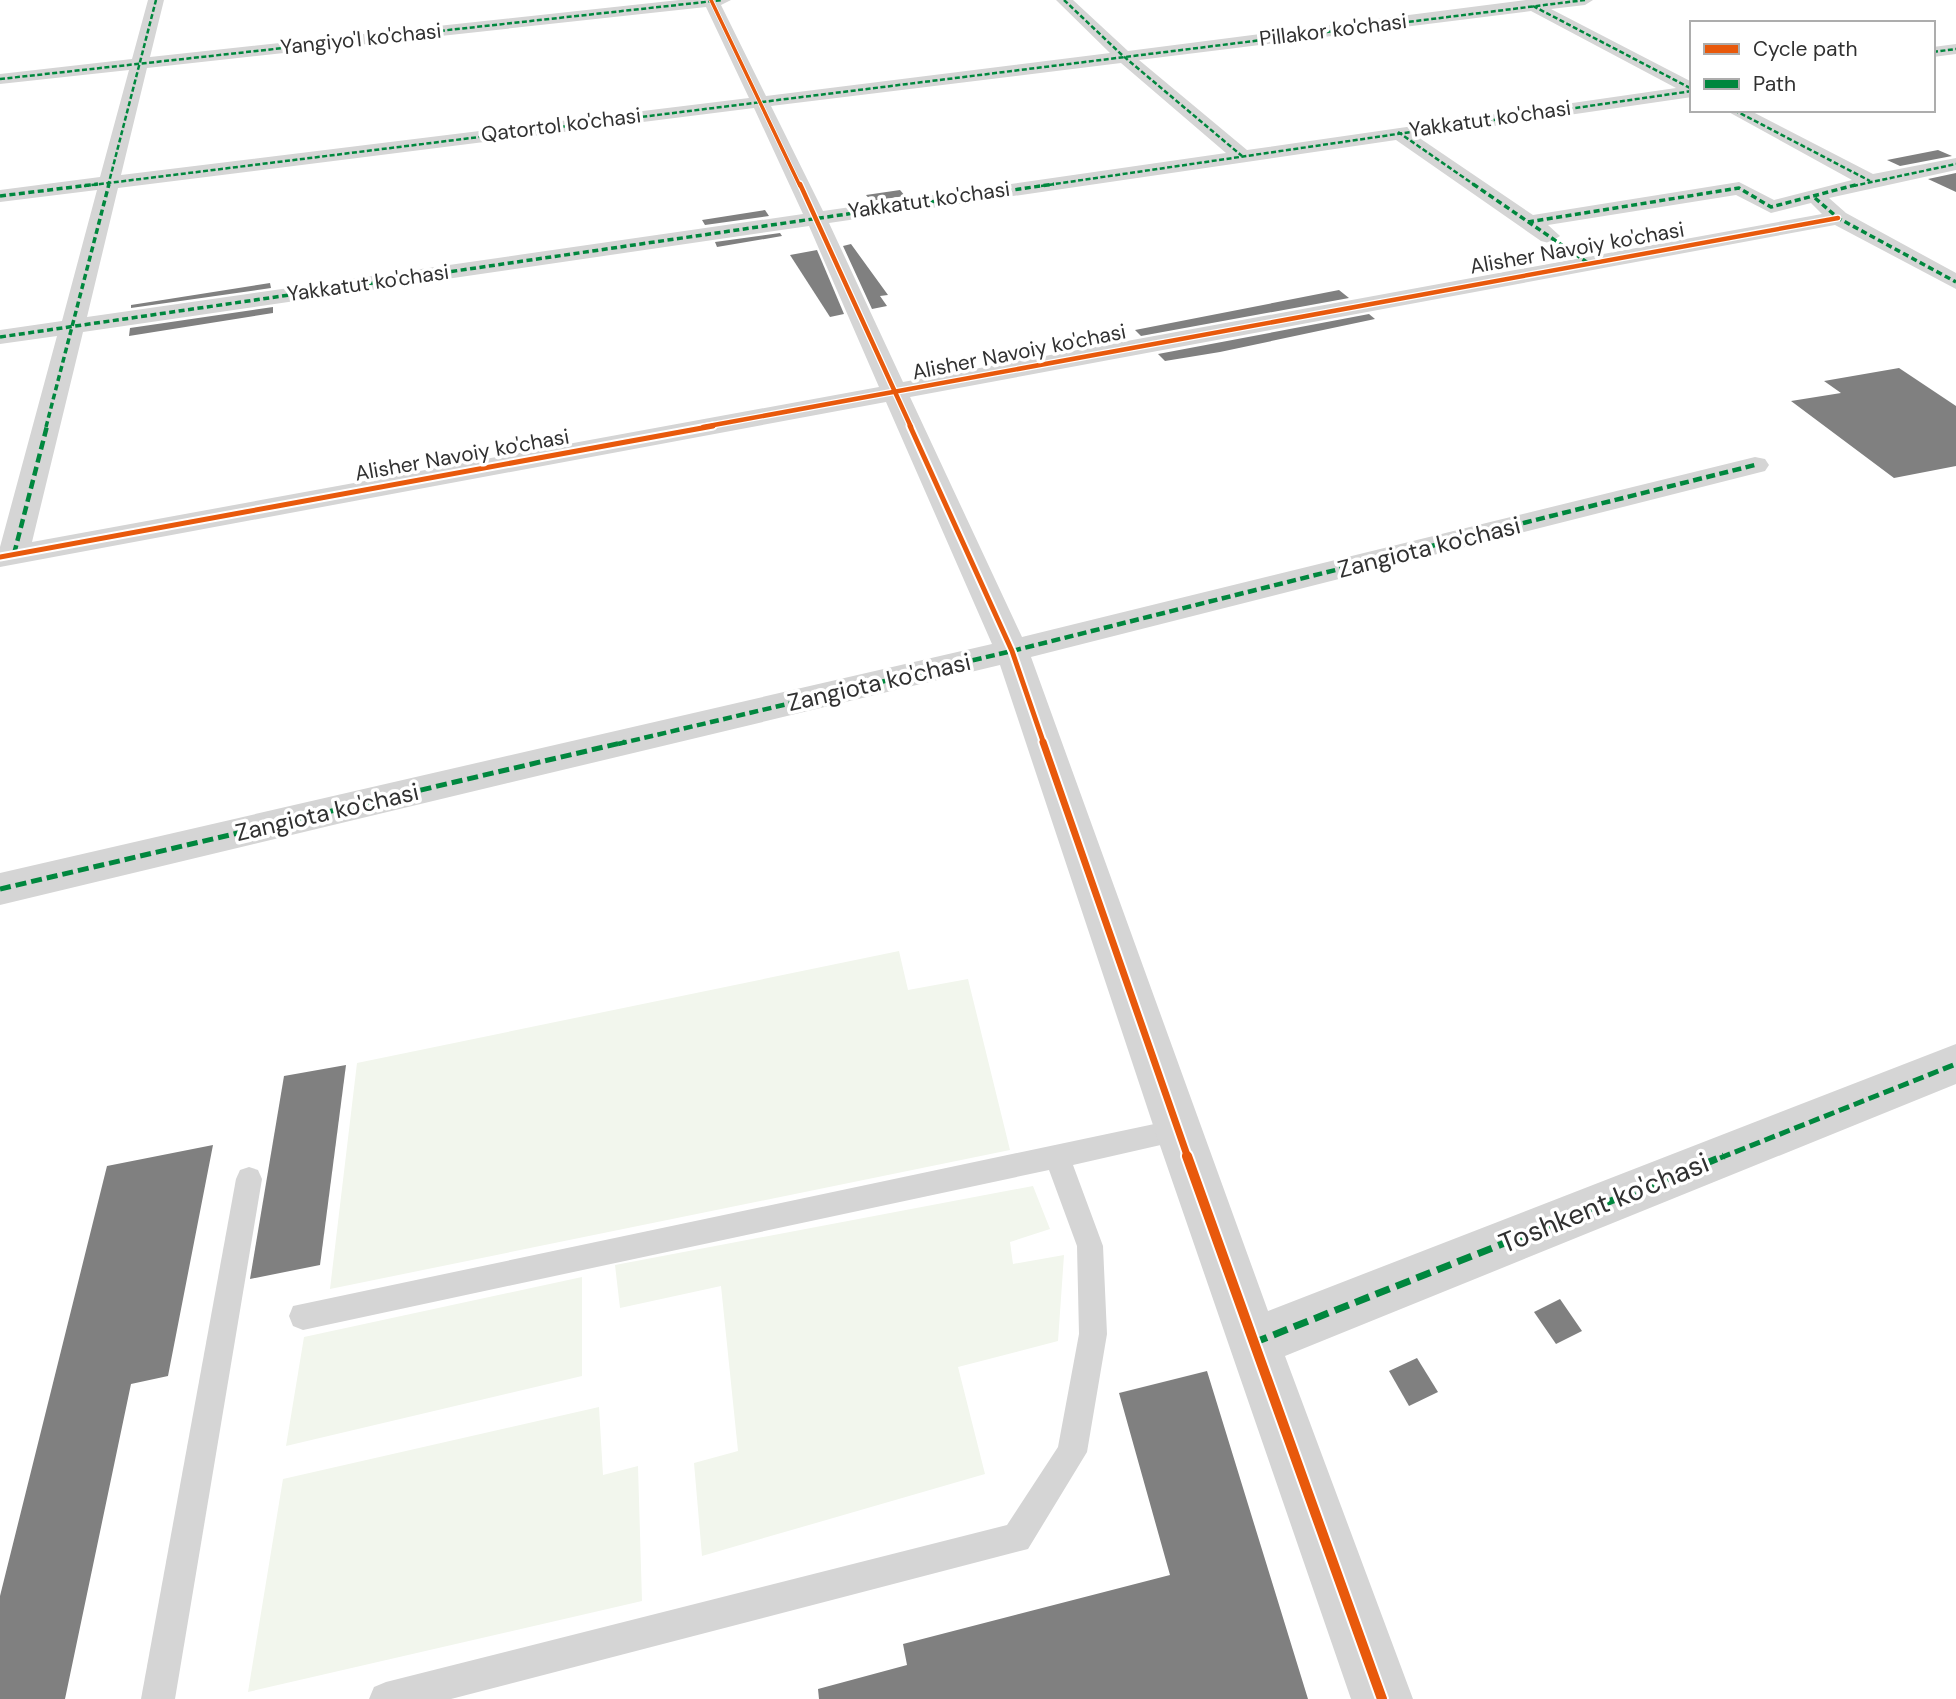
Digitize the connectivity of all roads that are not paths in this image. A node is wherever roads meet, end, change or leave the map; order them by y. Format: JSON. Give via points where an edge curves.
{"nodes":[{"id":1,"x":156,"y":0,"type":"edge"},
{"id":2,"x":715,"y":0,"type":"edge"},
{"id":3,"x":1064,"y":0,"type":"edge"},
{"id":4,"x":1585,"y":0,"type":"edge"},
{"id":5,"x":1528,"y":4,"type":"edge"},
{"id":6,"x":1956,"y":48,"type":"edge"},
{"id":7,"x":1935,"y":52,"type":"edge"},
{"id":8,"x":1122,"y":55,"type":"junction"},
{"id":9,"x":139,"y":63,"type":"junction"},
{"id":10,"x":0,"y":79,"type":"edge"},
{"id":11,"x":1690,"y":89,"type":"edge"},
{"id":12,"x":1690,"y":90,"type":"edge"},
{"id":13,"x":757,"y":100,"type":"junction"},
{"id":14,"x":1738,"y":112,"type":"edge"},
{"id":15,"x":1398,"y":132,"type":"junction"},
{"id":16,"x":1242,"y":156,"type":"junction"},
{"id":17,"x":1956,"y":164,"type":"edge"},
{"id":18,"x":111,"y":181,"type":"junction"},
{"id":19,"x":1870,"y":181,"type":"junction"},
{"id":20,"x":0,"y":196,"type":"edge"},
{"id":21,"x":1815,"y":198,"type":"junction"},
{"id":22,"x":815,"y":216,"type":"junction"},
{"id":23,"x":1838,"y":218,"type":"junction"},
{"id":24,"x":1528,"y":222,"type":"junction"},
{"id":25,"x":1588,"y":263,"type":"junction"},
{"id":26,"x":1956,"y":282,"type":"edge"},
{"id":27,"x":74,"y":326,"type":"junction"},
{"id":28,"x":0,"y":337,"type":"edge"},
{"id":29,"x":896,"y":393,"type":"junction"},
{"id":30,"x":1755,"y":465,"type":"dead end"},
{"id":31,"x":7,"y":556,"type":"edge"},
{"id":32,"x":1012,"y":650,"type":"junction"},
{"id":33,"x":0,"y":889,"type":"edge"},
{"id":34,"x":1956,"y":1064,"type":"edge"},
{"id":35,"x":1178,"y":1131,"type":"junction"},
{"id":36,"x":1058,"y":1157,"type":"junction"},
{"id":37,"x":249,"y":1179,"type":"dead end"},
{"id":38,"x":303,"y":1315,"type":"dead end"},
{"id":39,"x":1253,"y":1343,"type":"junction"},
{"id":40,"x":158,"y":1699,"type":"edge"},
{"id":41,"x":386,"y":1699,"type":"edge"},
{"id":42,"x":1382,"y":1699,"type":"edge"}],
"edges":[{"from":1,"to":9,"type":"street"},
{"from":2,"to":9,"type":"street","name":"Yangiyo'l ko'chasi"},
{"from":2,"to":13,"type":"street"},
{"from":3,"to":8,"type":"street"},
{"from":4,"to":5,"type":"street","name":"Pillakor ko'chasi"},
{"from":5,"to":8,"type":"street","name":"Pillakor ko'chasi"},
{"from":5,"to":11,"type":"street"},
{"from":6,"to":7,"type":"street"},
{"from":8,"to":13,"type":"street","name":"Qatortol ko'chasi"},
{"from":8,"to":16,"type":"street"},
{"from":9,"to":10,"type":"street","name":"Yangiyo'l ko'chasi"},
{"from":9,"to":18,"type":"street"},
{"from":12,"to":15,"type":"street","name":"Yakkatut ko'chasi"},
{"from":13,"to":18,"type":"street","name":"Qatortol ko'chasi"},
{"from":13,"to":22,"type":"street"},
{"from":14,"to":19,"type":"street"},
{"from":15,"to":16,"type":"street","name":"Yakkatut ko'chasi"},
{"from":15,"to":24,"type":"street"},
{"from":16,"to":22,"type":"street","name":"Yakkatut ko'chasi"},
{"from":17,"to":19,"type":"street"},
{"from":18,"to":20,"type":"street","name":"Qatortol ko'chasi"},
{"from":18,"to":27,"type":"street"},
{"from":19,"to":21,"type":"street"},
{"from":21,"to":23,"type":"street"},
{"from":21,"to":24,"type":"street","via":[[1771,207],[1739,188]]},
{"from":22,"to":27,"type":"street","name":"Yakkatut ko'chasi"},
{"from":22,"to":29,"type":"street"},
{"from":23,"to":25,"type":"street","name":"Alisher Navoiy ko'chasi"},
{"from":23,"to":26,"type":"street"},
{"from":24,"to":25,"type":"street"},
{"from":25,"to":29,"type":"street","name":"Alisher Navoiy ko'chasi"},
{"from":27,"to":28,"type":"street","name":"Yakkatut ko'chasi"},
{"from":27,"to":31,"type":"street"},
{"from":29,"to":31,"type":"street","name":"Alisher Navoiy ko'chasi"},
{"from":29,"to":32,"type":"street"},
{"from":30,"to":32,"type":"street","name":"Zangiota ko'chasi"},
{"from":32,"to":33,"type":"street","name":"Zangiota ko'chasi"},
{"from":32,"to":35,"type":"street"},
{"from":34,"to":39,"type":"street","name":"Toshkent ko'chasi"},
{"from":35,"to":36,"type":"lane"},
{"from":35,"to":39,"type":"street"},
{"from":36,"to":38,"type":"lane"},
{"from":36,"to":41,"type":"lane","via":[[1090,1246],[1093,1334],[1072,1452],[1017,1538]]},
{"from":37,"to":40,"type":"lane"},
{"from":39,"to":42,"type":"street"}]}
